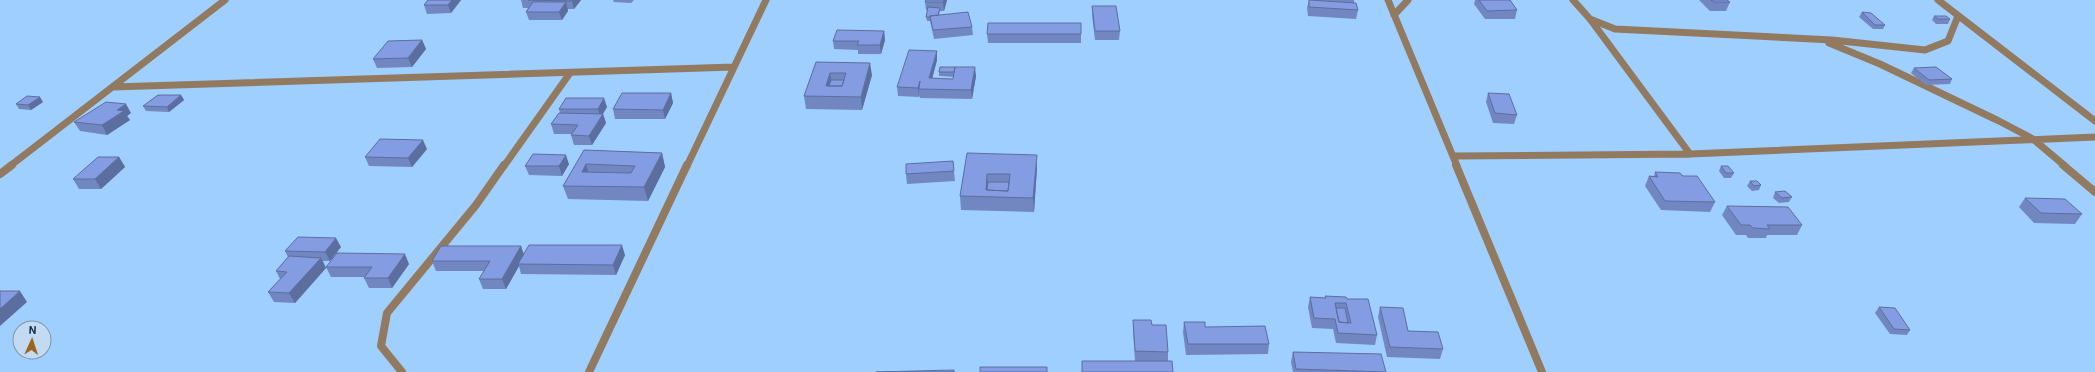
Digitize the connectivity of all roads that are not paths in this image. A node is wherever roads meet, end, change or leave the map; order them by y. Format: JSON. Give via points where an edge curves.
{"nodes":[{"id":1,"x":226,"y":0,"type":"edge"},
{"id":2,"x":766,"y":0,"type":"edge"},
{"id":3,"x":1388,"y":0,"type":"edge"},
{"id":4,"x":1408,"y":0,"type":"edge"},
{"id":5,"x":1573,"y":0,"type":"edge"},
{"id":6,"x":1938,"y":0,"type":"edge"},
{"id":7,"x":1394,"y":15,"type":"junction"},
{"id":8,"x":1958,"y":16,"type":"junction"},
{"id":9,"x":1590,"y":19,"type":"junction"},
{"id":10,"x":1822,"y":40,"type":"junction"},
{"id":11,"x":734,"y":67,"type":"junction"},
{"id":12,"x":570,"y":73,"type":"junction"},
{"id":13,"x":113,"y":87,"type":"junction"},
{"id":14,"x":2095,"y":121,"type":"edge"},
{"id":15,"x":2095,"y":136,"type":"edge"},
{"id":16,"x":2033,"y":139,"type":"junction"},
{"id":17,"x":1690,"y":154,"type":"junction"},
{"id":18,"x":1454,"y":156,"type":"junction"},
{"id":19,"x":0,"y":174,"type":"edge"},
{"id":20,"x":2095,"y":192,"type":"edge"},
{"id":21,"x":402,"y":372,"type":"edge"},
{"id":22,"x":589,"y":372,"type":"edge"},
{"id":23,"x":1542,"y":372,"type":"edge"}],
"edges":[{"from":1,"to":13,"type":"street"},
{"from":2,"to":11,"type":"street"},
{"from":3,"to":7,"type":"street"},
{"from":4,"to":7,"type":"street"},
{"from":5,"to":9,"type":"street"},
{"from":6,"to":8,"type":"street"},
{"from":7,"to":18,"type":"street"},
{"from":8,"to":10,"type":"street","via":[[1948,42],[1925,50]]},
{"from":8,"to":14,"type":"street"},
{"from":9,"to":10,"type":"street","via":[[1615,29]]},
{"from":9,"to":17,"type":"street"},
{"from":10,"to":16,"type":"street","via":[[1880,64]]},
{"from":11,"to":12,"type":"street"},
{"from":11,"to":22,"type":"street"},
{"from":12,"to":13,"type":"street"},
{"from":12,"to":21,"type":"street","via":[[476,206],[387,313],[381,346]]},
{"from":13,"to":19,"type":"street"},
{"from":15,"to":16,"type":"street"},
{"from":16,"to":17,"type":"street"},
{"from":16,"to":20,"type":"street"},
{"from":17,"to":18,"type":"street"},
{"from":18,"to":23,"type":"street"}]}
